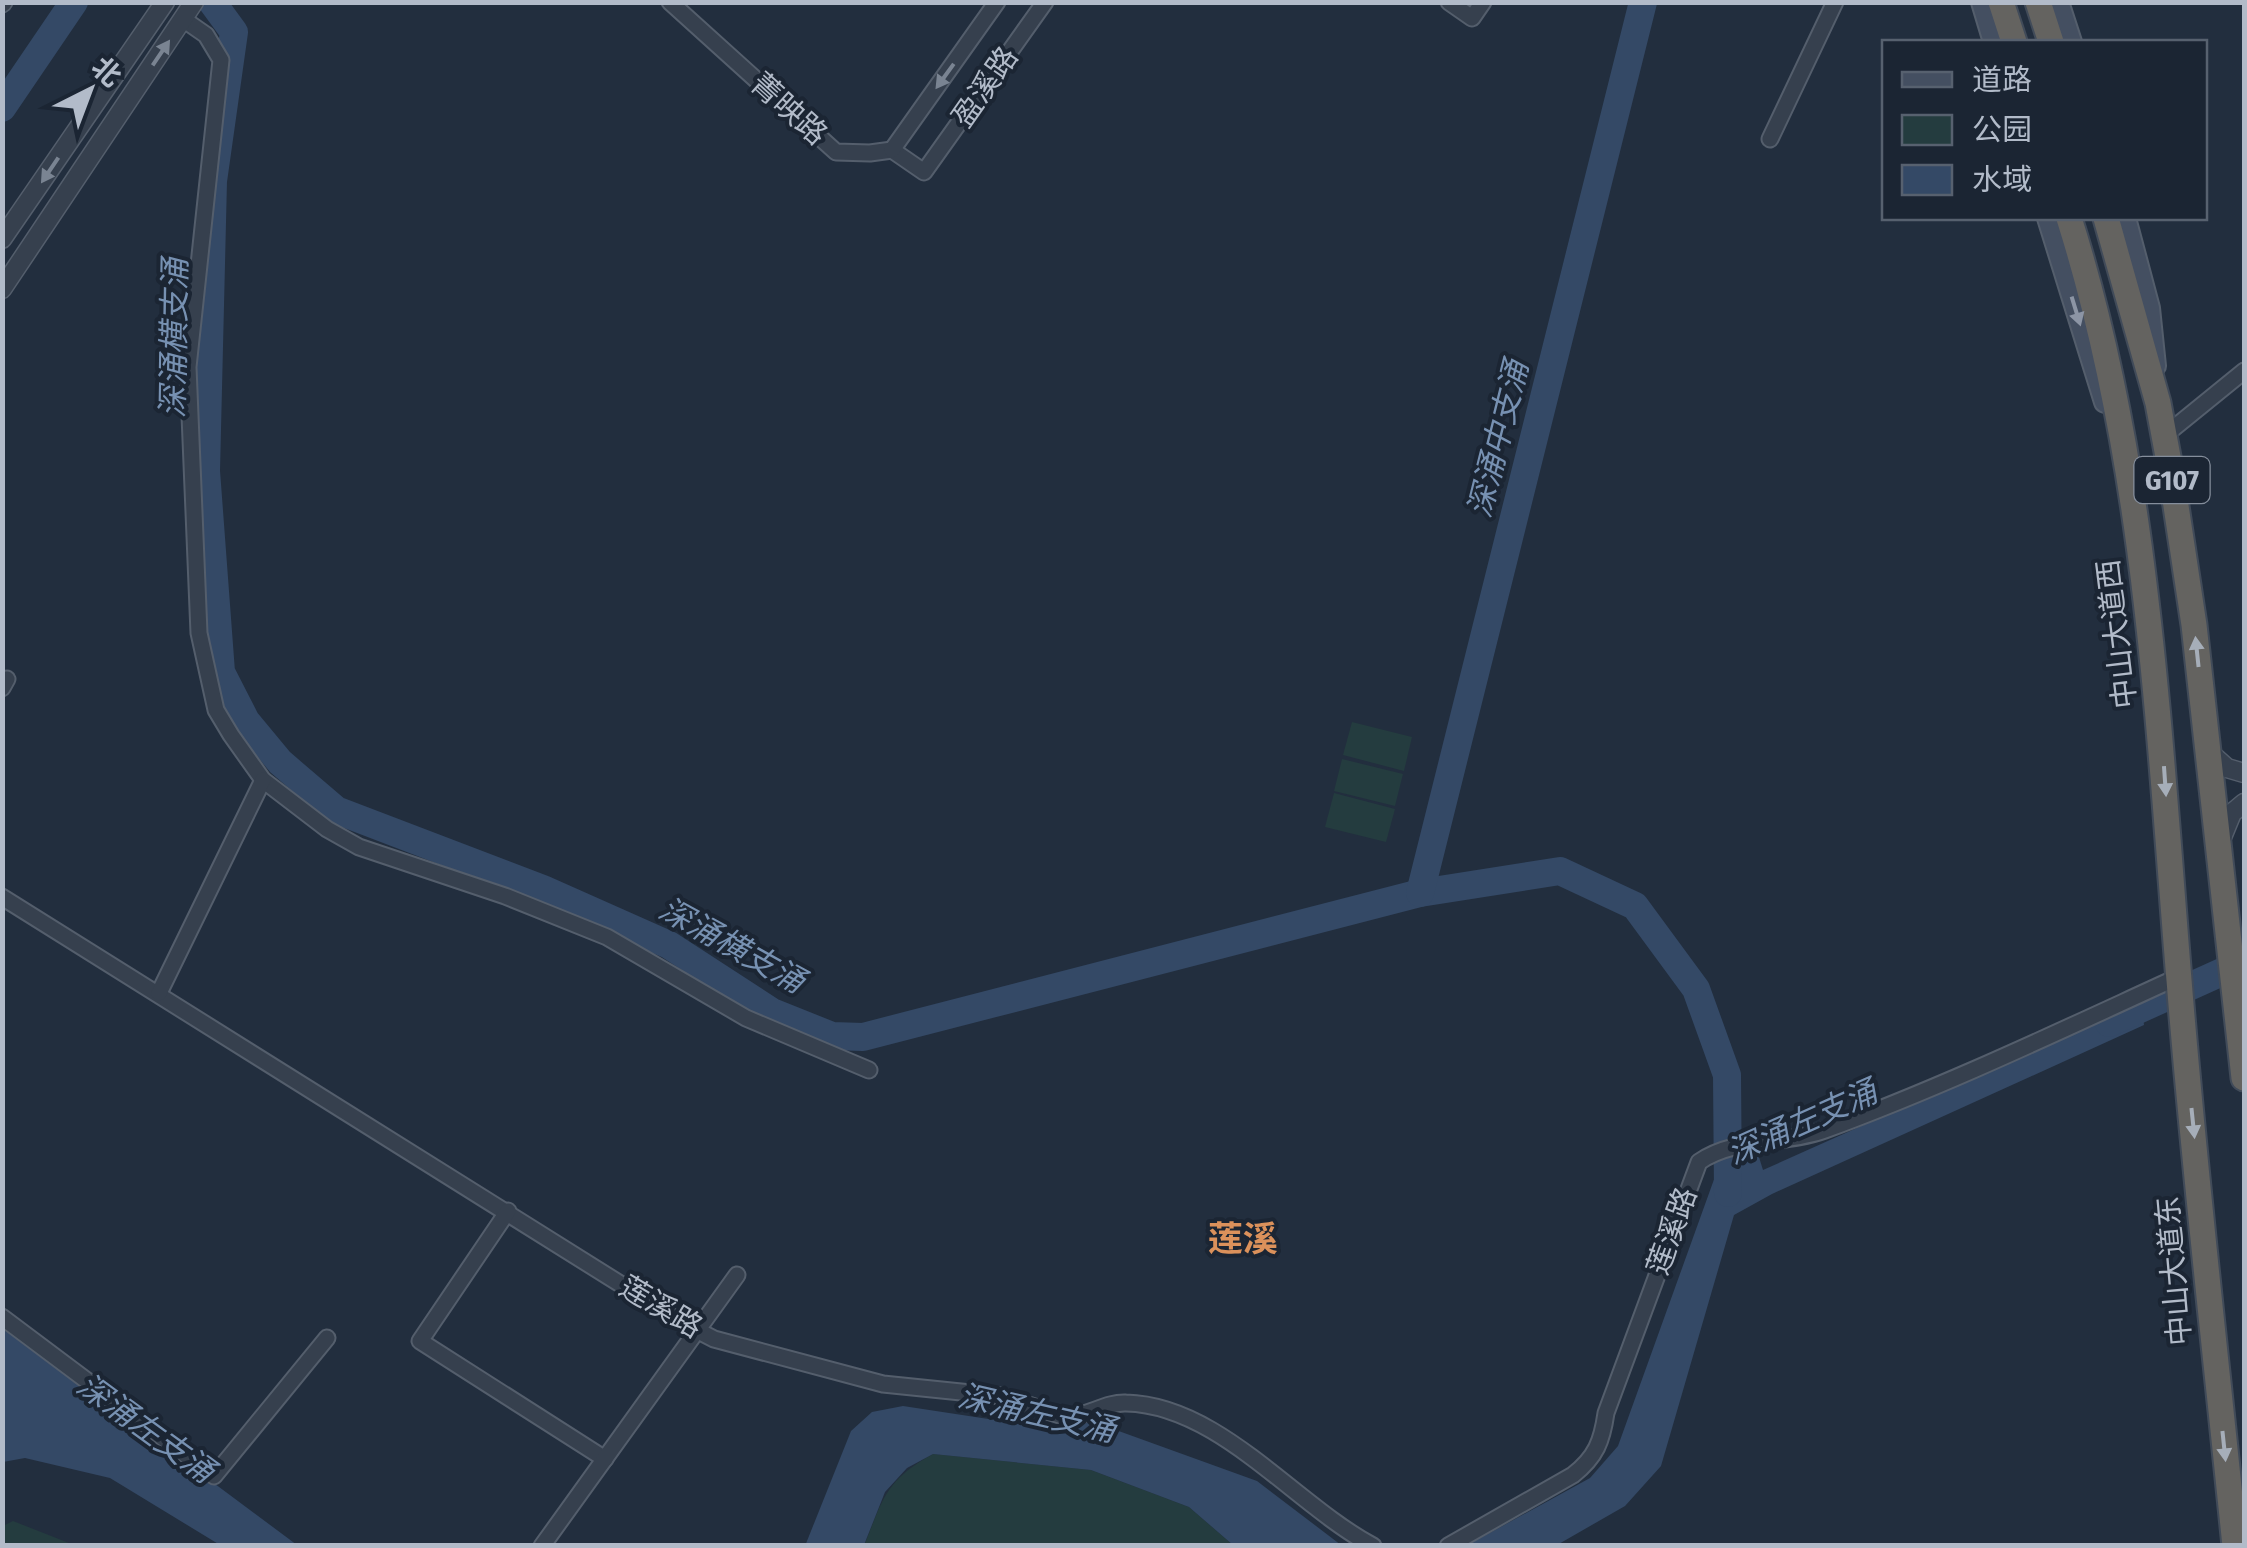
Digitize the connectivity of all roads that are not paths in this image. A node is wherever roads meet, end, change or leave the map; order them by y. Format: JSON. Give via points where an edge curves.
{"nodes":[{"id":1,"x":670,"y":2,"type":"edge"},
{"id":2,"x":997,"y":2,"type":"edge"},
{"id":3,"x":1045,"y":2,"type":"edge"},
{"id":4,"x":1448,"y":2,"type":"edge"},
{"id":5,"x":1482,"y":2,"type":"edge"},
{"id":6,"x":1835,"y":2,"type":"edge"},
{"id":7,"x":2058,"y":2,"type":"edge"},
{"id":8,"x":165,"y":3,"type":"edge"},
{"id":9,"x":2039,"y":3,"type":"edge"},
{"id":10,"x":1996,"y":6,"type":"edge"},
{"id":11,"x":190,"y":10,"type":"edge"},
{"id":12,"x":1994,"y":40,"type":"edge"},
{"id":13,"x":2013,"y":40,"type":"edge"},
{"id":14,"x":2050,"y":40,"type":"edge"},
{"id":15,"x":2070,"y":40,"type":"edge"},
{"id":16,"x":1770,"y":139,"type":"dead end"},
{"id":17,"x":892,"y":150,"type":"junction"},
{"id":18,"x":2049,"y":220,"type":"edge"},
{"id":19,"x":2070,"y":220,"type":"edge"},
{"id":20,"x":2107,"y":220,"type":"edge"},
{"id":21,"x":2126,"y":220,"type":"edge"},
{"id":22,"x":2,"y":239,"type":"edge"},
{"id":23,"x":2,"y":289,"type":"edge"},
{"id":24,"x":2244,"y":371,"type":"edge"},
{"id":25,"x":2158,"y":403,"type":"junction"},
{"id":26,"x":2164,"y":436,"type":"junction"},
{"id":27,"x":2128,"y":476,"type":"junction"},
{"id":28,"x":2206,"y":749,"type":"junction"},
{"id":29,"x":2244,"y":773,"type":"edge"},
{"id":30,"x":262,"y":780,"type":"junction"},
{"id":31,"x":2244,"y":802,"type":"edge"},
{"id":32,"x":2218,"y":847,"type":"junction"},
{"id":33,"x":2,"y":896,"type":"edge"},
{"id":34,"x":2179,"y":984,"type":"junction"},
{"id":35,"x":158,"y":994,"type":"junction"},
{"id":36,"x":869,"y":1070,"type":"dead end"},
{"id":37,"x":2244,"y":1078,"type":"edge"},
{"id":38,"x":508,"y":1211,"type":"junction"},
{"id":39,"x":737,"y":1276,"type":"dead end"},
{"id":40,"x":2,"y":1317,"type":"edge"},
{"id":41,"x":698,"y":1330,"type":"junction"},
{"id":42,"x":327,"y":1338,"type":"dead end"},
{"id":43,"x":605,"y":1458,"type":"junction"},
{"id":44,"x":542,"y":1546,"type":"edge"},
{"id":45,"x":1373,"y":1546,"type":"edge"},
{"id":46,"x":1448,"y":1546,"type":"edge"},
{"id":47,"x":2234,"y":1546,"type":"edge"}],
"edges":[{"from":1,"to":17,"type":"street","name":"菁映路","via":[[836,152]]},
{"from":2,"to":17,"type":"street","name":"盈溪路","one_way":true},
{"from":3,"to":17,"type":"street","name":"盈溪路","via":[[924,172]]},
{"from":4,"to":5,"type":"street","via":[[1472,18]]},
{"from":6,"to":16,"type":"street"},
{"from":7,"to":15,"type":"main road"},
{"from":8,"to":22,"type":"street","one_way":true},
{"from":9,"to":14,"type":"highway"},
{"from":10,"to":12,"type":"main road"},
{"from":10,"to":13,"type":"highway"},
{"from":23,"to":11,"type":"street","one_way":true},
{"from":11,"to":30,"type":"street","via":[[221,60],[188,366],[199,633],[216,710]]},
{"from":18,"to":27,"type":"main road","one_way":true},
{"from":19,"to":27,"type":"highway","name":"中山大道西","number":"G107","via":[[2108,358]]},
{"from":20,"to":25,"type":"highway","number":"G107"},
{"from":21,"to":25,"type":"main road","via":[[2150,308]]},
{"from":24,"to":26,"type":"street"},
{"from":25,"to":26,"type":"highway","number":"G107"},
{"from":28,"to":26,"type":"highway","number":"G107","one_way":true},
{"from":27,"to":34,"type":"highway","name":"中山大道西","number":"G107","one_way":true,"via":[[2156,675]]},
{"from":28,"to":29,"type":"street"},
{"from":28,"to":32,"type":"highway","number":"G107"},
{"from":30,"to":35,"type":"street"},
{"from":30,"to":36,"type":"street","via":[[360,847],[593,931],[746,1018]]},
{"from":31,"to":32,"type":"street"},
{"from":32,"to":37,"type":"highway","number":"G107"},
{"from":33,"to":35,"type":"street","name":"莲溪路"},
{"from":34,"to":46,"type":"street","name":"莲溪路","via":[[1820,1132],[1716,1150],[1699,1162],[1606,1412],[1602,1441],[1588,1464]]},
{"from":34,"to":47,"type":"highway","name":"中山大道东","number":"G107","one_way":true},
{"from":35,"to":38,"type":"street","name":"莲溪路"},
{"from":38,"to":41,"type":"street","name":"莲溪路"},
{"from":38,"to":43,"type":"street","via":[[420,1341]]},
{"from":39,"to":41,"type":"street"},
{"from":40,"to":42,"type":"street","via":[[214,1476]]},
{"from":41,"to":43,"type":"street"},
{"from":41,"to":45,"type":"street","name":"莲溪路","via":[[883,1384],[1000,1396],[1066,1417],[1124,1403],[1180,1413]]},
{"from":43,"to":44,"type":"street"}]}
